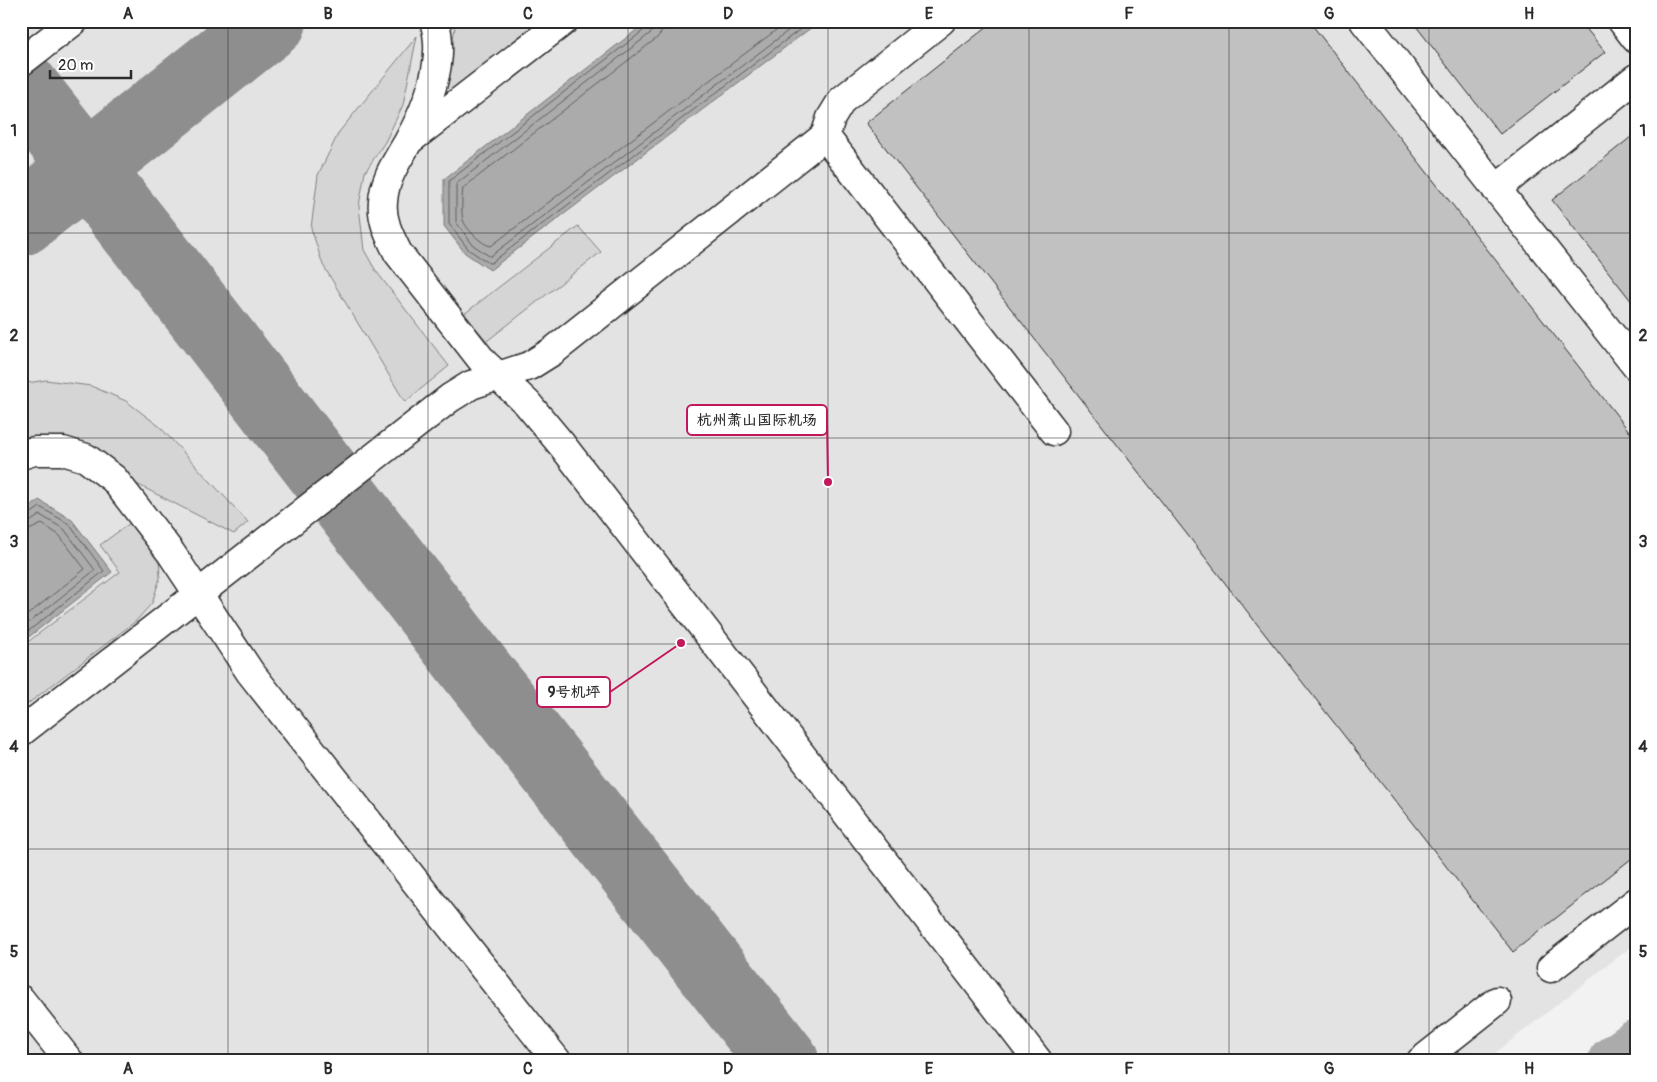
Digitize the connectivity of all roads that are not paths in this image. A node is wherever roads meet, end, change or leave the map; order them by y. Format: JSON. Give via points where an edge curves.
{"nodes":[{"id":1,"x":74,"y":21,"type":"edge"},
{"id":2,"x":434,"y":21,"type":"edge"},
{"id":3,"x":564,"y":21,"type":"edge"},
{"id":4,"x":941,"y":21,"type":"edge"},
{"id":5,"x":1364,"y":21,"type":"edge"},
{"id":6,"x":1622,"y":21,"type":"edge"},
{"id":7,"x":1636,"y":39,"type":"edge"},
{"id":8,"x":21,"y":62,"type":"edge"},
{"id":9,"x":1636,"y":78,"type":"edge"},
{"id":10,"x":824,"y":136,"type":"junction"},
{"id":11,"x":409,"y":140,"type":"junction"},
{"id":12,"x":1496,"y":188,"type":"junction"},
{"id":13,"x":1636,"y":366,"type":"edge"},
{"id":14,"x":499,"y":377,"type":"junction"},
{"id":15,"x":1054,"y":431,"type":"dead end"},
{"id":16,"x":21,"y":456,"type":"edge"},
{"id":17,"x":199,"y":595,"type":"junction"},
{"id":18,"x":21,"y":732,"type":"edge"},
{"id":19,"x":1636,"y":902,"type":"edge"},
{"id":20,"x":1551,"y":968,"type":"dead end"},
{"id":21,"x":21,"y":1000,"type":"edge"},
{"id":22,"x":1497,"y":1001,"type":"dead end"},
{"id":23,"x":69,"y":1061,"type":"edge"},
{"id":24,"x":557,"y":1061,"type":"edge"},
{"id":25,"x":1038,"y":1061,"type":"edge"},
{"id":26,"x":1421,"y":1061,"type":"edge"}],
"edges":[{"from":1,"to":8,"type":"lane"},
{"from":2,"to":11,"type":"lane","via":[[439,51],[433,83]]},
{"from":3,"to":11,"type":"lane"},
{"from":4,"to":10,"type":"lane","via":[[842,100],[830,118]]},
{"from":5,"to":12,"type":"lane"},
{"from":6,"to":7,"type":"lane"},
{"from":9,"to":12,"type":"lane"},
{"from":10,"to":14,"type":"lane","via":[[553,351],[528,366]]},
{"from":10,"to":15,"type":"lane"},
{"from":11,"to":14,"type":"lane","via":[[389,174],[382,201],[389,236],[398,253],[469,345]]},
{"from":12,"to":13,"type":"lane"},
{"from":14,"to":17,"type":"lane","via":[[471,385],[450,398]]},
{"from":14,"to":25,"type":"lane","via":[[527,403],[562,445]]},
{"from":16,"to":17,"type":"lane","via":[[34,451],[63,451],[86,458],[114,479]]},
{"from":17,"to":18,"type":"lane"},
{"from":17,"to":24,"type":"lane","via":[[250,672]]},
{"from":19,"to":20,"type":"lane"},
{"from":21,"to":23,"type":"lane"},
{"from":22,"to":26,"type":"lane"}]}
